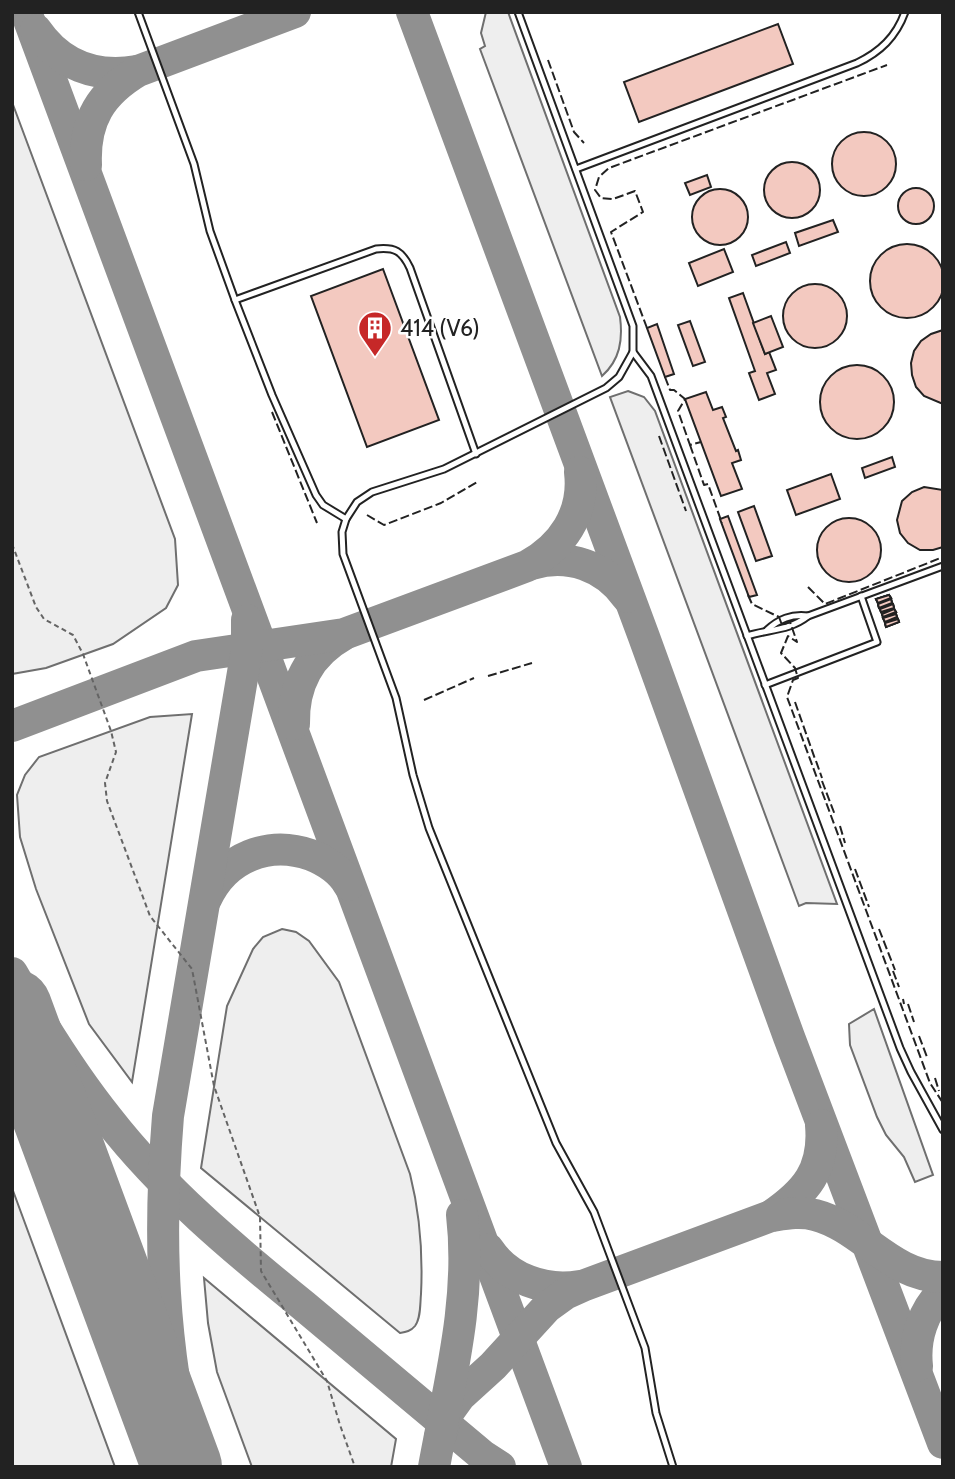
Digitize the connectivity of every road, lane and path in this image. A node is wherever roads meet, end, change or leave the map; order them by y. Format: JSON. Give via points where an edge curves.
{"nodes":[{"id":1,"x":138,"y":12,"type":"edge"},
{"id":2,"x":518,"y":12,"type":"edge"},
{"id":3,"x":905,"y":12,"type":"edge"},
{"id":4,"x":576,"y":169,"type":"junction"},
{"id":5,"x":235,"y":300,"type":"junction"},
{"id":6,"x":633,"y":352,"type":"junction"},
{"id":7,"x":476,"y":454,"type":"junction"},
{"id":8,"x":346,"y":519,"type":"junction"},
{"id":9,"x":12,"y":544,"type":"edge"},
{"id":10,"x":943,"y":566,"type":"edge"},
{"id":11,"x":860,"y":596,"type":"junction"},
{"id":12,"x":747,"y":636,"type":"junction"},
{"id":13,"x":765,"y":685,"type":"junction"},
{"id":14,"x":943,"y":1130,"type":"edge"},
{"id":15,"x":355,"y":1467,"type":"edge"},
{"id":16,"x":673,"y":1467,"type":"edge"}],
"edges":[{"from":1,"to":5,"type":"lane","via":[[194,164],[210,230]]},
{"from":2,"to":4,"type":"lane"},
{"from":3,"to":4,"type":"lane","via":[[892,38],[866,59]]},
{"from":4,"to":6,"type":"lane","via":[[633,326]]},
{"from":5,"to":7,"type":"lane","via":[[376,248],[398,250],[410,268]]},
{"from":5,"to":8,"type":"lane","via":[[316,495]]},
{"from":6,"to":7,"type":"lane","via":[[612,383]]},
{"from":6,"to":12,"type":"lane","via":[[651,376]]},
{"from":7,"to":8,"type":"lane","via":[[372,492],[357,502]]},
{"from":8,"to":16,"type":"lane","via":[[343,554],[396,698],[429,828],[556,1143],[594,1212],[645,1348],[656,1413]]},
{"from":9,"to":15,"type":"path","via":[[36,607],[44,619],[73,635],[83,654],[116,752],[105,783],[107,801],[150,916],[192,969],[214,1086],[260,1217],[261,1271],[327,1381]]},
{"from":10,"to":11,"type":"lane"},
{"from":11,"to":12,"type":"lane","via":[[778,631]]},
{"from":11,"to":13,"type":"lane","via":[[877,642]]},
{"from":12,"to":13,"type":"lane"},
{"from":13,"to":14,"type":"lane","via":[[900,1048]]}]}
